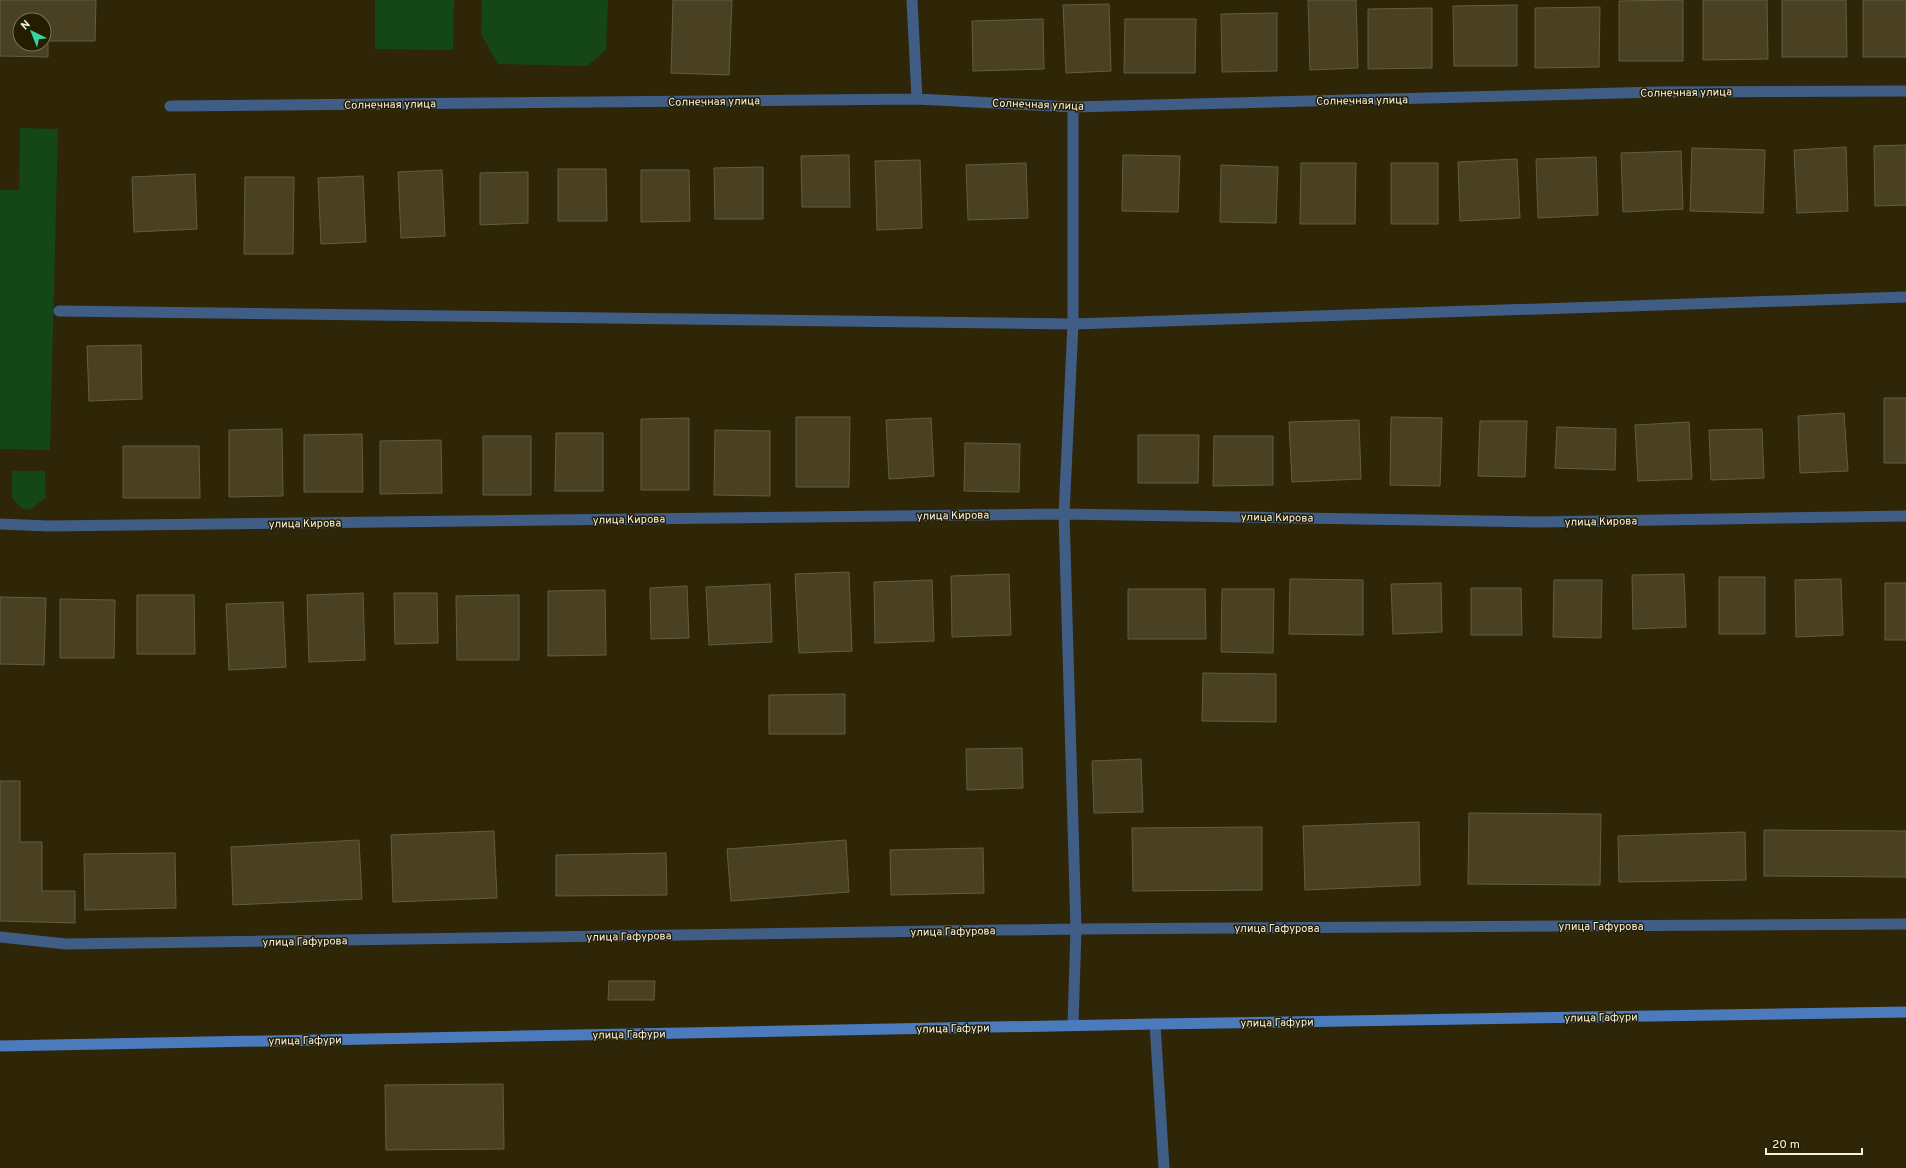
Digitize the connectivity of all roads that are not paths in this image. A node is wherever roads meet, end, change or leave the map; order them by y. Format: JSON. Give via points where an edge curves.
{"nodes":[{"id":1,"x":912,"y":0,"type":"edge"},
{"id":2,"x":1906,"y":91,"type":"edge"},
{"id":3,"x":917,"y":99,"type":"junction"},
{"id":4,"x":170,"y":106,"type":"dead end"},
{"id":5,"x":1073,"y":107,"type":"junction"},
{"id":6,"x":1906,"y":297,"type":"edge"},
{"id":7,"x":59,"y":312,"type":"dead end"},
{"id":8,"x":1073,"y":324,"type":"junction"},
{"id":9,"x":1064,"y":514,"type":"junction"},
{"id":10,"x":1906,"y":516,"type":"edge"},
{"id":11,"x":0,"y":524,"type":"edge"},
{"id":12,"x":1906,"y":924,"type":"edge"},
{"id":13,"x":1076,"y":929,"type":"junction"},
{"id":14,"x":0,"y":937,"type":"edge"},
{"id":15,"x":1906,"y":1012,"type":"edge"},
{"id":16,"x":1155,"y":1024,"type":"junction"},
{"id":17,"x":1073,"y":1025,"type":"junction"},
{"id":18,"x":0,"y":1046,"type":"edge"},
{"id":19,"x":1164,"y":1168,"type":"edge"}],
"edges":[{"from":1,"to":3,"type":"street"},
{"from":2,"to":5,"type":"street","name":"Солнечная улица","via":[[1658,92]]},
{"from":3,"to":4,"type":"street","name":"Солнечная улица"},
{"from":3,"to":5,"type":"street","name":"Солнечная улица"},
{"from":5,"to":8,"type":"street"},
{"from":6,"to":8,"type":"street"},
{"from":7,"to":8,"type":"street"},
{"from":8,"to":9,"type":"street"},
{"from":9,"to":10,"type":"street","name":"улица Кирова","via":[[1538,522]]},
{"from":9,"to":11,"type":"street","name":"улица Кирова"},
{"from":9,"to":13,"type":"street"},
{"from":12,"to":13,"type":"street","name":"улица Гафурова"},
{"from":13,"to":14,"type":"street","name":"улица Гафурова","via":[[66,944]]},
{"from":13,"to":17,"type":"street"},
{"from":15,"to":16,"type":"main road","name":"улица Гафури"},
{"from":16,"to":17,"type":"main road","name":"улица Гафури"},
{"from":16,"to":19,"type":"street"},
{"from":17,"to":18,"type":"main road","name":"улица Гафури"}]}
